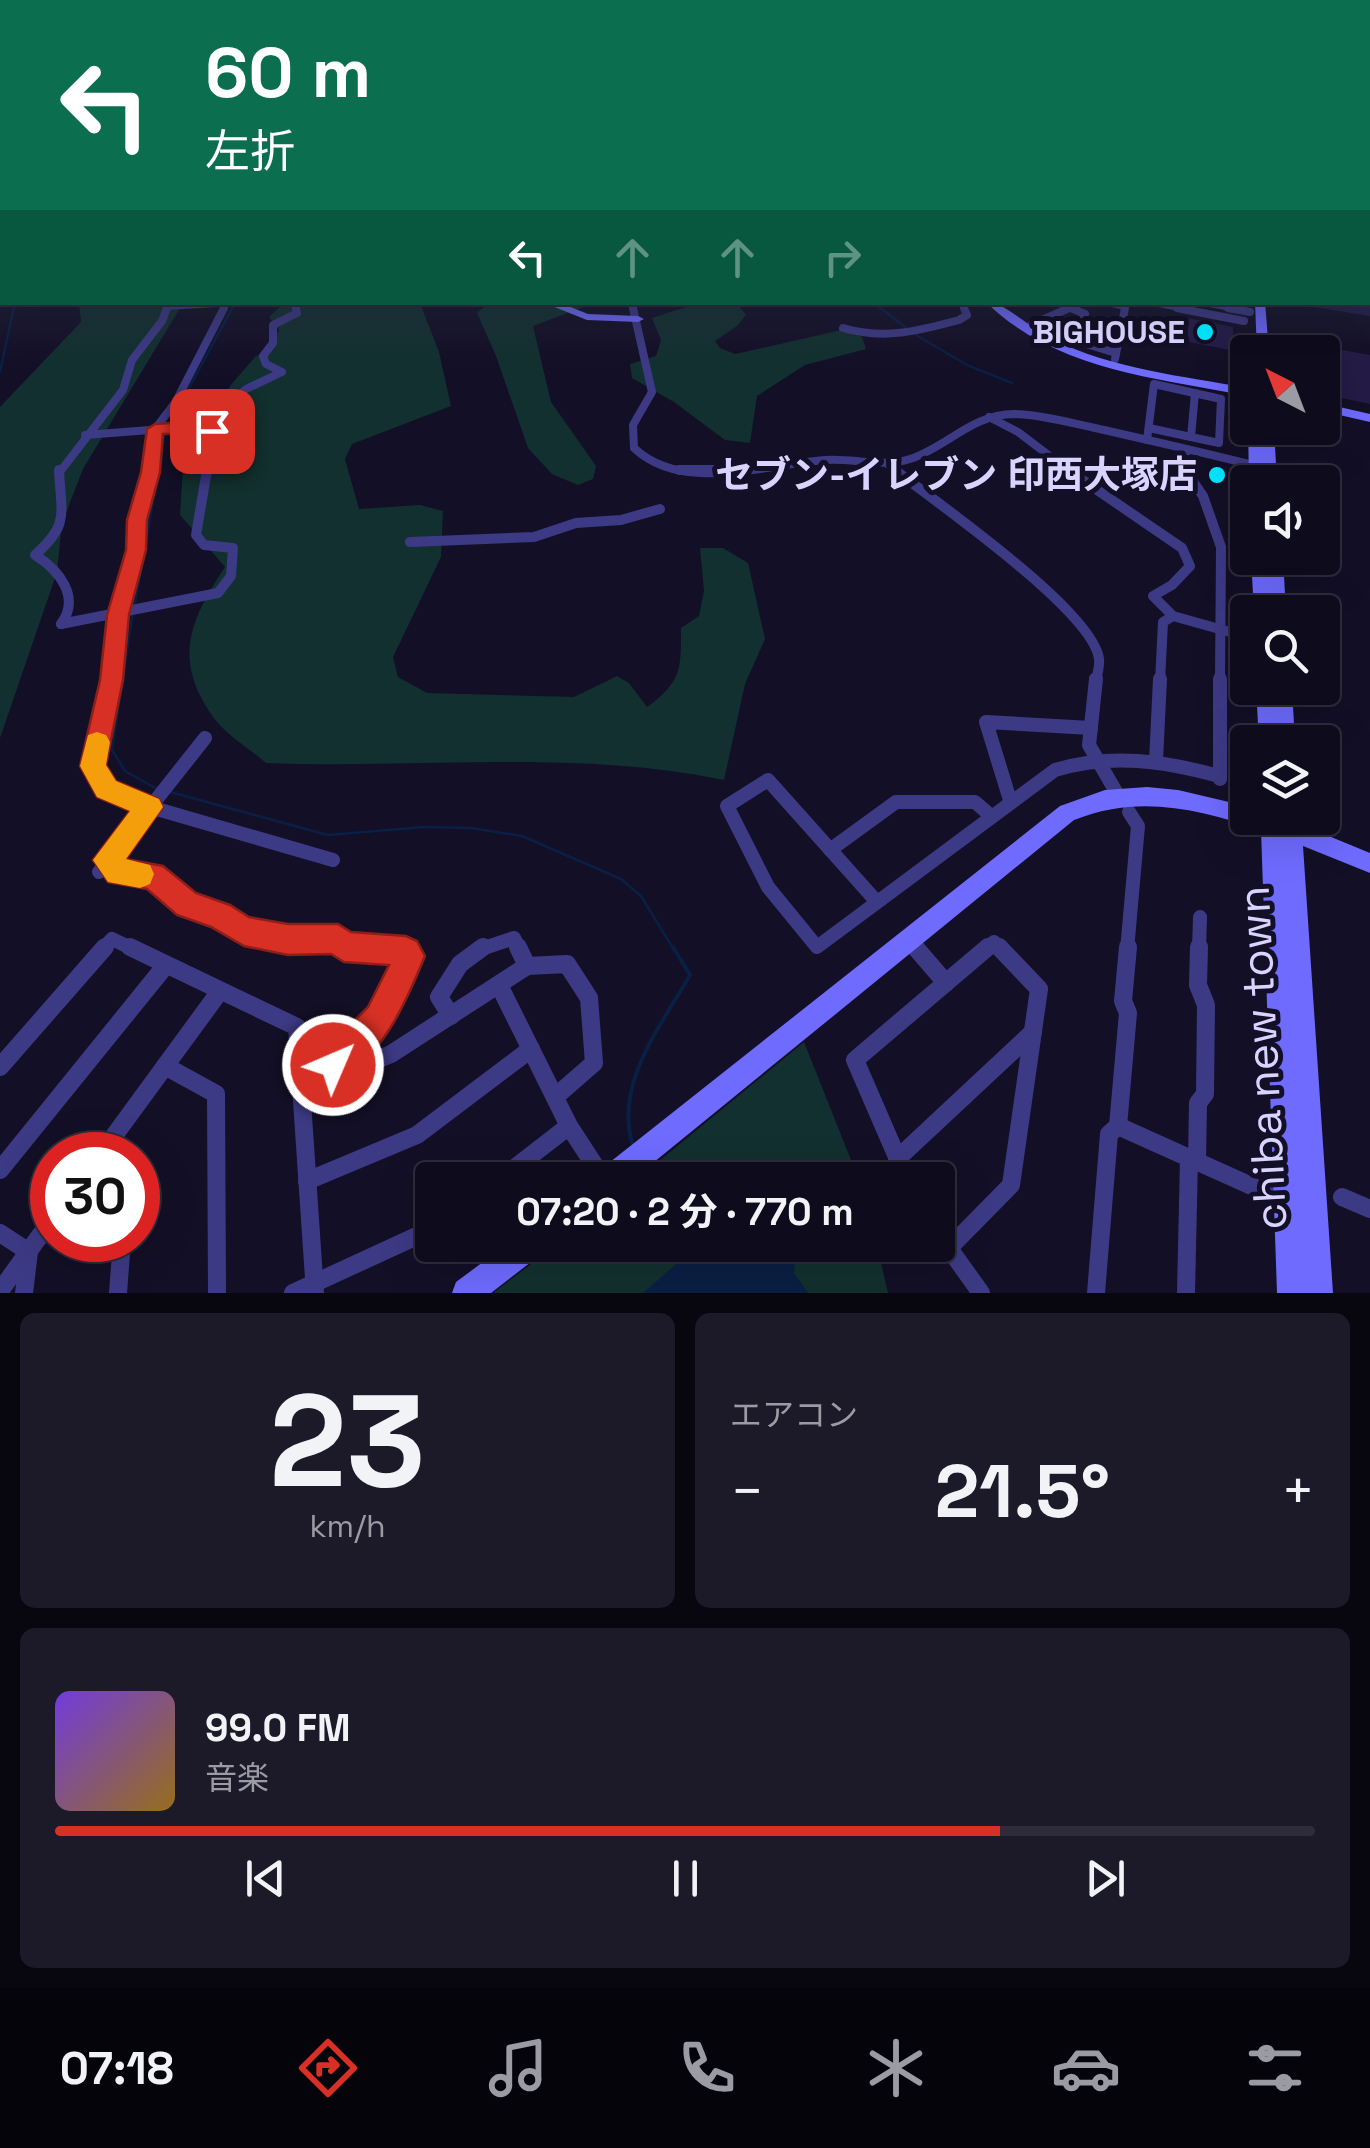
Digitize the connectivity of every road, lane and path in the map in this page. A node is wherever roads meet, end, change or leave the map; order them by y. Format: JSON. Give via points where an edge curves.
{"nodes":[{"id":1,"x":167,"y":305,"type":"edge"},
{"id":2,"x":225,"y":305,"type":"edge"},
{"id":3,"x":296,"y":305,"type":"edge"},
{"id":4,"x":555,"y":305,"type":"edge"},
{"id":5,"x":633,"y":305,"type":"edge"},
{"id":6,"x":962,"y":305,"type":"edge"},
{"id":7,"x":996,"y":305,"type":"edge"},
{"id":8,"x":1076,"y":305,"type":"edge"},
{"id":9,"x":1116,"y":305,"type":"edge"},
{"id":10,"x":1176,"y":305,"type":"edge"},
{"id":11,"x":1222,"y":305,"type":"edge"},
{"id":12,"x":1071,"y":308,"type":"junction"},
{"id":13,"x":1253,"y":311,"type":"edge"},
{"id":14,"x":638,"y":319,"type":"junction"},
{"id":15,"x":1029,"y":327,"type":"junction"},
{"id":16,"x":843,"y":328,"type":"dead end"},
{"id":17,"x":1078,"y":342,"type":"junction"},
{"id":18,"x":1115,"y":359,"type":"junction"},
{"id":19,"x":1230,"y":388,"type":"edge"},
{"id":20,"x":1195,"y":394,"type":"junction"},
{"id":21,"x":1340,"y":411,"type":"edge"},
{"id":22,"x":988,"y":417,"type":"junction"},
{"id":23,"x":1370,"y":418,"type":"edge"},
{"id":24,"x":215,"y":426,"type":"junction"},
{"id":25,"x":1148,"y":428,"type":"junction"},
{"id":26,"x":155,"y":429,"type":"junction"},
{"id":27,"x":85,"y":435,"type":"junction"},
{"id":28,"x":1192,"y":437,"type":"junction"},
{"id":29,"x":1147,"y":440,"type":"junction"},
{"id":30,"x":1186,"y":449,"type":"junction"},
{"id":31,"x":886,"y":464,"type":"junction"},
{"id":32,"x":1241,"y":465,"type":"edge"},
{"id":33,"x":660,"y":509,"type":"dead end"},
{"id":34,"x":410,"y":542,"type":"dead end"},
{"id":35,"x":118,"y":615,"type":"junction"},
{"id":36,"x":1174,"y":616,"type":"junction"},
{"id":37,"x":1220,"y":628,"type":"junction"},
{"id":38,"x":1230,"y":631,"type":"edge"},
{"id":39,"x":1091,"y":728,"type":"junction"},
{"id":40,"x":204,"y":738,"type":"dead end"},
{"id":41,"x":1099,"y":760,"type":"junction"},
{"id":42,"x":1156,"y":762,"type":"junction"},
{"id":43,"x":1010,"y":800,"type":"junction"},
{"id":44,"x":1124,"y":804,"type":"junction"},
{"id":45,"x":150,"y":807,"type":"junction"},
{"id":46,"x":1230,"y":813,"type":"edge"},
{"id":47,"x":990,"y":815,"type":"junction"},
{"id":48,"x":1284,"y":835,"type":"edge"},
{"id":49,"x":1285,"y":835,"type":"edge"},
{"id":50,"x":1299,"y":835,"type":"edge"},
{"id":51,"x":1303,"y":835,"type":"edge"},
{"id":52,"x":830,"y":850,"type":"junction"},
{"id":53,"x":333,"y":860,"type":"dead end"},
{"id":54,"x":1370,"y":863,"type":"edge"},
{"id":55,"x":1370,"y":874,"type":"edge"},
{"id":56,"x":877,"y":902,"type":"junction"},
{"id":57,"x":1200,"y":917,"type":"dead end"},
{"id":58,"x":908,"y":941,"type":"junction"},
{"id":59,"x":166,"y":965,"type":"junction"},
{"id":60,"x":527,"y":966,"type":"junction"},
{"id":61,"x":946,"y":983,"type":"junction"},
{"id":62,"x":498,"y":984,"type":"junction"},
{"id":63,"x":220,"y":990,"type":"junction"},
{"id":64,"x":450,"y":1016,"type":"junction"},
{"id":65,"x":1033,"y":1032,"type":"junction"},
{"id":66,"x":531,"y":1050,"type":"junction"},
{"id":67,"x":165,"y":1066,"type":"junction"},
{"id":68,"x":0,"y":1067,"type":"edge"},
{"id":69,"x":306,"y":1090,"type":"junction"},
{"id":70,"x":555,"y":1097,"type":"junction"},
{"id":71,"x":569,"y":1126,"type":"junction"},
{"id":72,"x":1118,"y":1126,"type":"junction"},
{"id":73,"x":119,"y":1132,"type":"edge"},
{"id":74,"x":897,"y":1160,"type":"joint"},
{"id":75,"x":1193,"y":1160,"type":"junction"},
{"id":76,"x":522,"y":1162,"type":"edge"},
{"id":77,"x":616,"y":1162,"type":"edge"},
{"id":78,"x":624,"y":1162,"type":"edge"},
{"id":79,"x":0,"y":1170,"type":"edge"},
{"id":80,"x":307,"y":1181,"type":"junction"},
{"id":81,"x":1342,"y":1197,"type":"dead end"},
{"id":82,"x":1287,"y":1202,"type":"junction"},
{"id":83,"x":1370,"y":1210,"type":"edge"},
{"id":84,"x":955,"y":1231,"type":"edge"},
{"id":85,"x":0,"y":1233,"type":"edge"},
{"id":86,"x":415,"y":1238,"type":"edge"},
{"id":87,"x":30,"y":1249,"type":"edge"},
{"id":88,"x":28,"y":1252,"type":"junction"},
{"id":89,"x":955,"y":1257,"type":"edge"},
{"id":90,"x":120,"y":1262,"type":"edge"},
{"id":91,"x":507,"y":1262,"type":"edge"},
{"id":92,"x":314,"y":1288,"type":"edge"},
{"id":93,"x":0,"y":1291,"type":"edge"},
{"id":94,"x":24,"y":1293,"type":"edge"},
{"id":95,"x":118,"y":1293,"type":"edge"},
{"id":96,"x":217,"y":1293,"type":"edge"},
{"id":97,"x":292,"y":1293,"type":"edge"},
{"id":98,"x":466,"y":1293,"type":"edge"},
{"id":99,"x":982,"y":1293,"type":"edge"},
{"id":100,"x":1096,"y":1293,"type":"edge"},
{"id":101,"x":1186,"y":1293,"type":"edge"},
{"id":102,"x":1292,"y":1293,"type":"edge"},
{"id":103,"x":1318,"y":1293,"type":"edge"}],
"edges":[{"from":1,"to":27,"type":"street","via":[[132,360],[123,390]]},
{"from":2,"to":26,"type":"street"},
{"from":3,"to":24,"type":"street","via":[[299,310],[273,324],[273,342],[263,356],[282,372],[245,390]]},
{"from":4,"to":14,"type":"main road","via":[[588,317]]},
{"from":5,"to":14,"type":"street"},
{"from":6,"to":16,"type":"street","via":[[967,316],[959,320],[889,338]]},
{"from":7,"to":15,"type":"main road"},
{"from":8,"to":12,"type":"street"},
{"from":9,"to":18,"type":"street","via":[[1125,307]]},
{"from":10,"to":13,"type":"street"},
{"from":11,"to":13,"type":"street"},
{"from":12,"to":15,"type":"street"},
{"from":12,"to":17,"type":"street","via":[[1086,314]]},
{"from":14,"to":31,"type":"street","via":[[652,392],[632,437],[654,464],[698,474],[826,460]]},
{"from":15,"to":17,"type":"street"},
{"from":15,"to":18,"type":"main road","via":[[1067,351]]},
{"from":17,"to":18,"type":"street"},
{"from":18,"to":19,"type":"main road"},
{"from":20,"to":25,"type":"street","via":[[1154,384]]},
{"from":20,"to":28,"type":"street"},
{"from":20,"to":28,"type":"street","via":[[1220,399],[1219,443]]},
{"from":21,"to":23,"type":"main road"},
{"from":22,"to":29,"type":"street","via":[[1030,416]]},
{"from":22,"to":31,"type":"street","via":[[910,460]]},
{"from":22,"to":36,"type":"street","via":[[1182,548],[1190,566],[1153,596]]},
{"from":24,"to":26,"type":"street"},
{"from":24,"to":35,"type":"street","via":[[197,462],[208,471],[196,535],[204,546],[233,548],[230,576],[218,594]]},
{"from":25,"to":28,"type":"street"},
{"from":25,"to":29,"type":"street"},
{"from":26,"to":27,"type":"street"},
{"from":26,"to":35,"type":"street"},
{"from":27,"to":35,"type":"street","via":[[59,470],[61,526],[35,554],[59,571],[72,606],[60,624]]},
{"from":29,"to":30,"type":"street"},
{"from":30,"to":32,"type":"street"},
{"from":30,"to":37,"type":"street","via":[[1184,475],[1203,496],[1221,547]]},
{"from":31,"to":39,"type":"street","via":[[1082,626],[1099,657]]},
{"from":33,"to":34,"type":"street","via":[[534,538]]},
{"from":35,"to":45,"type":"street","via":[[112,680],[92,766],[107,789]]},
{"from":36,"to":37,"type":"street"},
{"from":36,"to":42,"type":"street","via":[[1163,622]]},
{"from":37,"to":38,"type":"street"},
{"from":37,"to":42,"type":"street","via":[[1220,779]]},
{"from":39,"to":41,"type":"street","via":[[1089,744]]},
{"from":39,"to":43,"type":"street","via":[[986,722]]},
{"from":40,"to":45,"type":"street"},
{"from":41,"to":42,"type":"street"},
{"from":41,"to":43,"type":"street","via":[[1055,770]]},
{"from":41,"to":44,"type":"street"},
{"from":43,"to":47,"type":"street"},
{"from":44,"to":46,"type":"main road","via":[[1184,801]]},
{"from":44,"to":58,"type":"main road","via":[[1067,813]]},
{"from":44,"to":72,"type":"street","via":[[1138,826]]},
{"from":45,"to":53,"type":"street"},
{"from":45,"to":69,"type":"street","via":[[103,866],[153,876],[187,904],[244,931],[288,940],[338,939],[344,946],[410,956],[379,1019]]},
{"from":47,"to":52,"type":"street","via":[[975,802],[896,802]]},
{"from":47,"to":56,"type":"street"},
{"from":48,"to":82,"type":"main road","name":"chiba new town"},
{"from":49,"to":103,"type":"main road","name":"chiba new town"},
{"from":50,"to":55,"type":"main road"},
{"from":51,"to":54,"type":"main road"},
{"from":52,"to":56,"type":"street"},
{"from":52,"to":56,"type":"street","via":[[768,780],[727,806],[768,888],[817,947]]},
{"from":57,"to":75,"type":"street","via":[[1204,1094]]},
{"from":58,"to":61,"type":"street"},
{"from":58,"to":78,"type":"main road"},
{"from":59,"to":63,"type":"street"},
{"from":59,"to":68,"type":"street","via":[[112,939]]},
{"from":59,"to":79,"type":"street"},
{"from":60,"to":62,"type":"street"},
{"from":60,"to":64,"type":"street","via":[[514,938],[489,942],[455,967],[447,982],[440,997]]},
{"from":60,"to":70,"type":"street","via":[[567,964],[589,998],[594,1063]]},
{"from":61,"to":65,"type":"street","via":[[994,942],[1039,989]]},
{"from":61,"to":74,"type":"street","via":[[855,1060]]},
{"from":62,"to":64,"type":"street"},
{"from":62,"to":66,"type":"street"},
{"from":63,"to":67,"type":"street"},
{"from":63,"to":69,"type":"street","via":[[297,1027]]},
{"from":64,"to":69,"type":"street","via":[[391,1054]]},
{"from":65,"to":74,"type":"street"},
{"from":65,"to":84,"type":"street","via":[[1011,1186]]},
{"from":66,"to":70,"type":"street"},
{"from":66,"to":80,"type":"street","via":[[416,1135]]},
{"from":67,"to":73,"type":"street"},
{"from":67,"to":96,"type":"street","via":[[216,1094]]},
{"from":69,"to":80,"type":"street"},
{"from":70,"to":71,"type":"street"},
{"from":71,"to":76,"type":"street"},
{"from":71,"to":77,"type":"street"},
{"from":72,"to":75,"type":"street"},
{"from":72,"to":100,"type":"street","via":[[1109,1134]]},
{"from":75,"to":82,"type":"street"},
{"from":75,"to":101,"type":"street"},
{"from":80,"to":92,"type":"street"},
{"from":81,"to":83,"type":"street"},
{"from":82,"to":102,"type":"main road","name":"chiba new town"},
{"from":85,"to":88,"type":"street"},
{"from":86,"to":92,"type":"street"},
{"from":87,"to":88,"type":"street"},
{"from":88,"to":93,"type":"street"},
{"from":88,"to":94,"type":"street"},
{"from":89,"to":99,"type":"street"},
{"from":90,"to":95,"type":"street"},
{"from":91,"to":98,"type":"main road"},
{"from":92,"to":97,"type":"street"}]}
